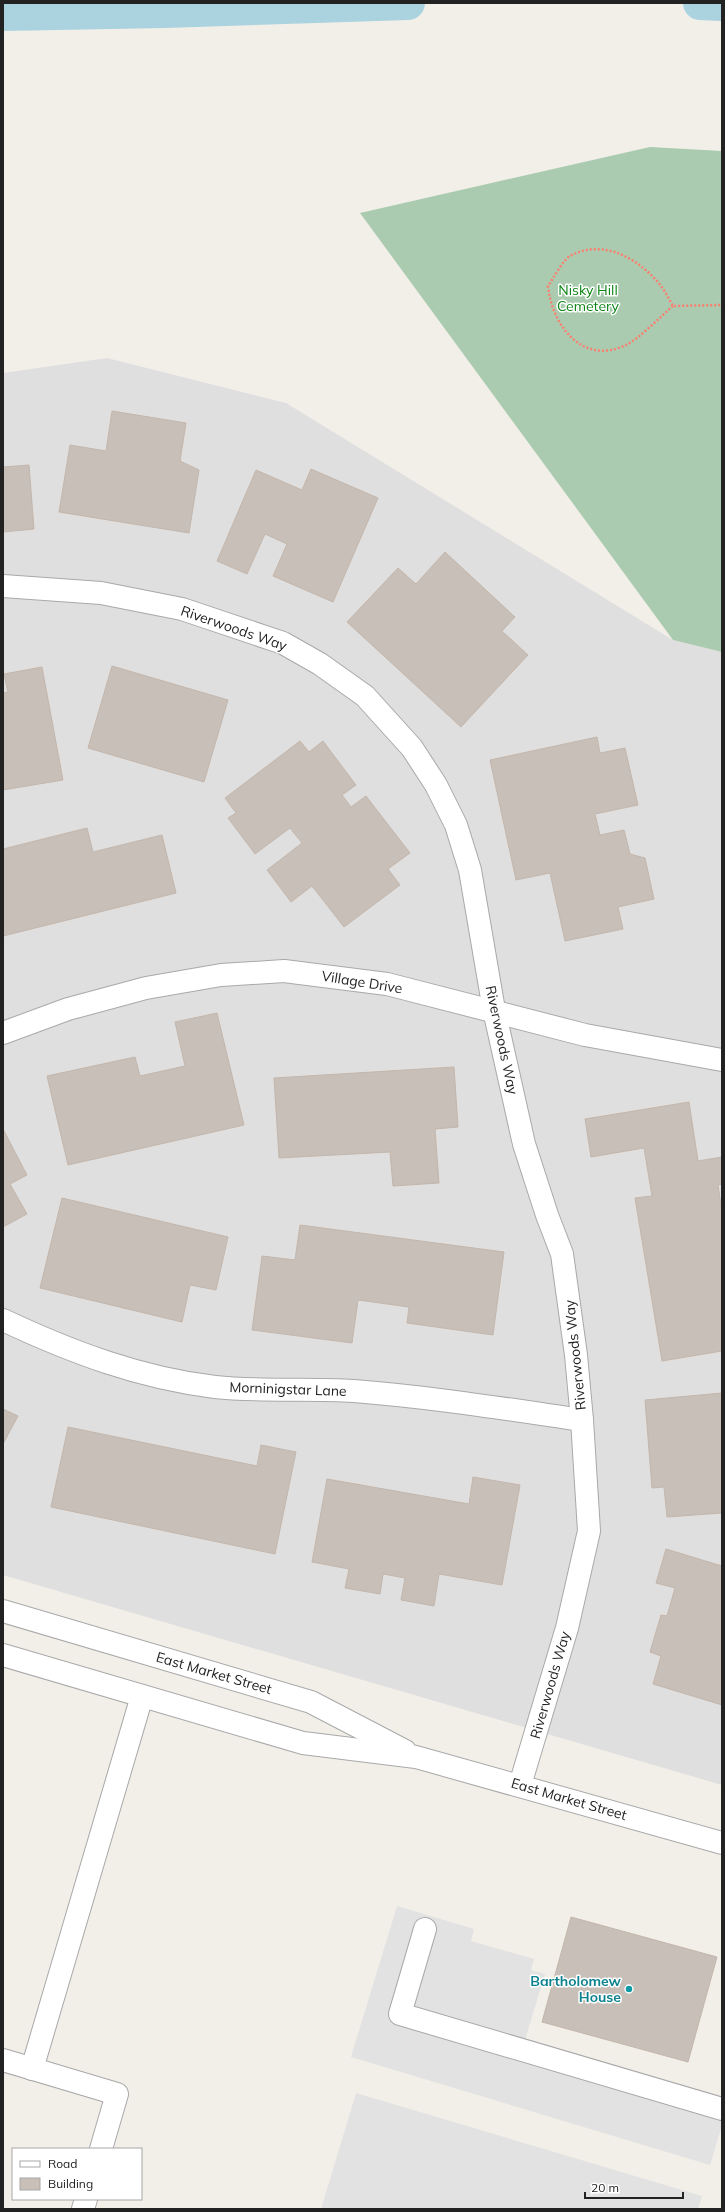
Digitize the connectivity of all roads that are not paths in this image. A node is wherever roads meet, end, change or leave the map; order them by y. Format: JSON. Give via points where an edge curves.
{"nodes":[{"id":1,"x":3,"y":586,"type":"edge"},
{"id":2,"x":494,"y":1010,"type":"junction"},
{"id":3,"x":3,"y":1033,"type":"edge"},
{"id":4,"x":722,"y":1060,"type":"edge"},
{"id":5,"x":3,"y":1320,"type":"edge"},
{"id":6,"x":582,"y":1420,"type":"junction"},
{"id":7,"x":3,"y":1612,"type":"edge"},
{"id":8,"x":3,"y":1655,"type":"edge"},
{"id":9,"x":142,"y":1696,"type":"junction"},
{"id":10,"x":416,"y":1757,"type":"junction"},
{"id":11,"x":520,"y":1785,"type":"junction"},
{"id":12,"x":722,"y":1843,"type":"edge"},
{"id":13,"x":425,"y":1928,"type":"dead end"},
{"id":14,"x":3,"y":2060,"type":"edge"},
{"id":15,"x":32,"y":2069,"type":"junction"},
{"id":16,"x":722,"y":2108,"type":"edge"},
{"id":17,"x":101,"y":2148,"type":"edge"}],
"edges":[{"from":1,"to":2,"type":"street","name":"Riverwoods Way","via":[[101,593],[182,609],[283,643],[320,664],[365,696],[412,748],[436,785],[456,825],[470,870]]},
{"from":2,"to":3,"type":"street","name":"Village Drive","via":[[387,984],[284,971],[221,975],[146,988],[68,1009]]},
{"from":2,"to":4,"type":"street","name":"Village Drive","via":[[585,1035]]},
{"from":2,"to":6,"type":"street","name":"Riverwoods Way","via":[[524,1144],[546,1215],[562,1254]]},
{"from":5,"to":6,"type":"street","name":"Morninigstar Lane","via":[[91,1358],[157,1377],[216,1387],[354,1391],[443,1400]]},
{"from":6,"to":11,"type":"street","name":"Riverwoods Way","via":[[589,1531],[567,1628]]},
{"from":7,"to":10,"type":"street","name":"East Market Street","via":[[311,1702]]},
{"from":8,"to":9,"type":"street","name":"East Market Street"},
{"from":9,"to":10,"type":"street","name":"East Market Street","via":[[303,1743]]},
{"from":9,"to":15,"type":"street"},
{"from":10,"to":11,"type":"street","name":"East Market Street"},
{"from":11,"to":12,"type":"street","name":"East Market Street"},
{"from":13,"to":16,"type":"street","via":[[400,2014]]},
{"from":14,"to":15,"type":"street"},
{"from":15,"to":17,"type":"street","via":[[117,2094]]}]}
